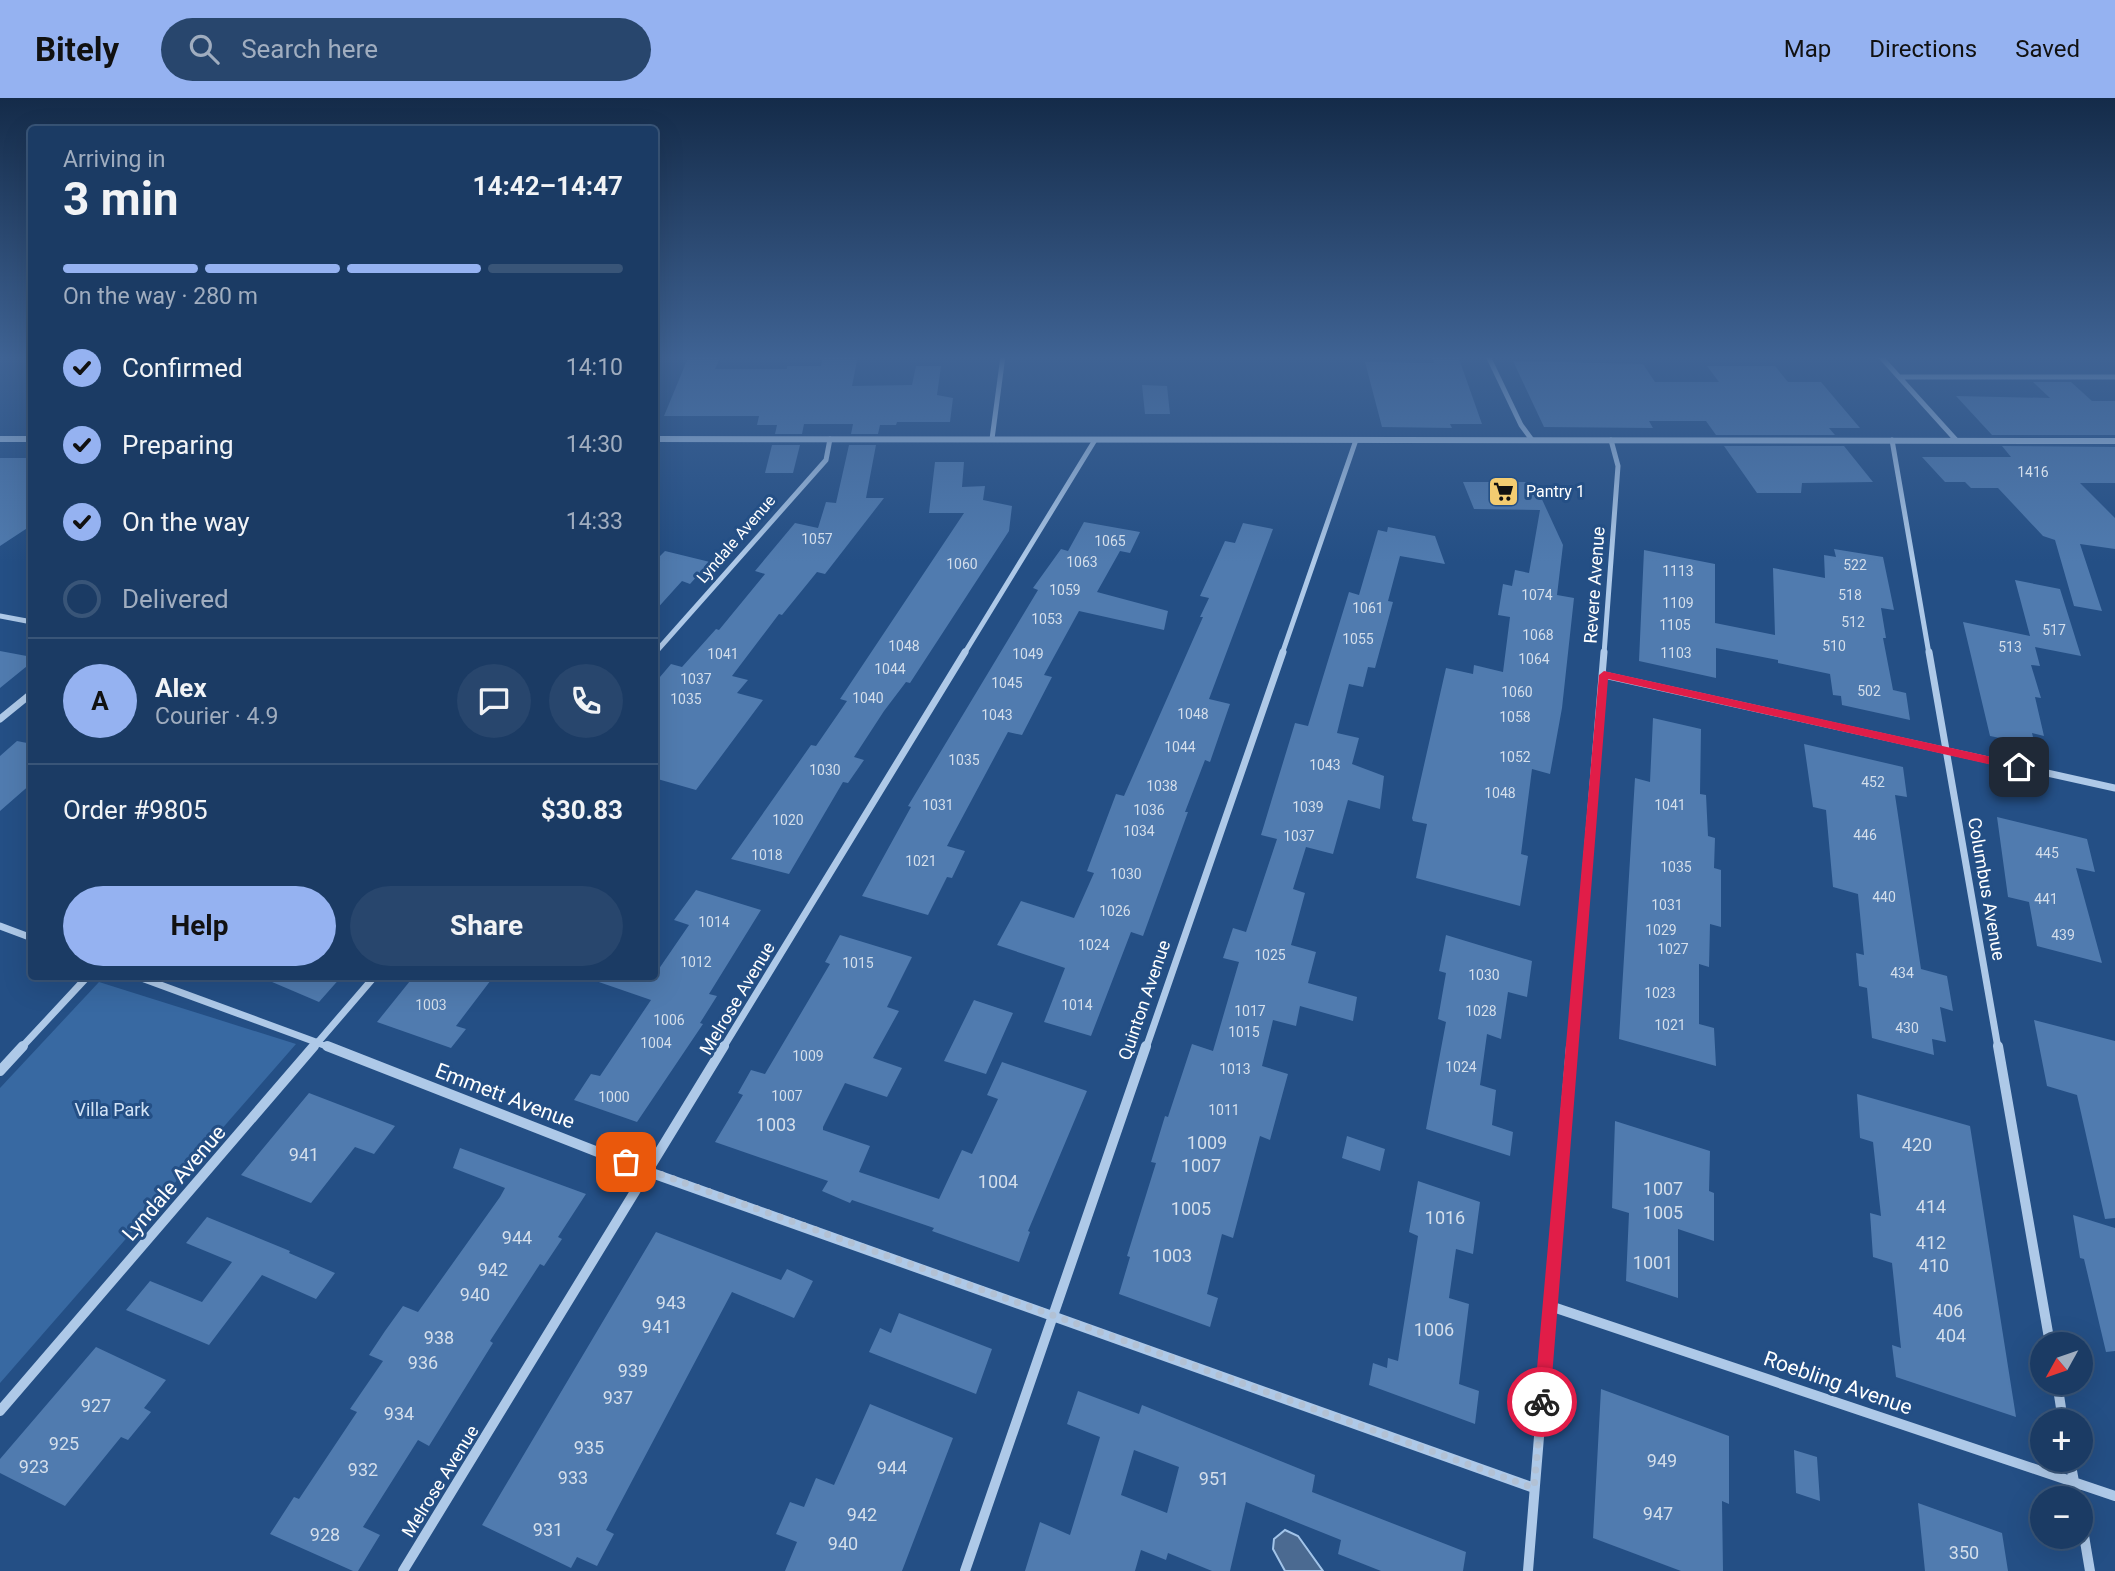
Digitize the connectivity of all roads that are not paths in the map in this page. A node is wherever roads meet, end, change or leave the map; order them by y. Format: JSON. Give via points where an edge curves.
{"nodes":[{"id":1,"x":994,"y":425,"type":"edge"},
{"id":2,"x":1521,"y":425,"type":"edge"},
{"id":3,"x":1942,"y":425,"type":"edge"},
{"id":4,"x":0,"y":439,"type":"edge"},
{"id":5,"x":28,"y":439,"type":"edge"},
{"id":6,"x":658,"y":439,"type":"edge"},
{"id":7,"x":830,"y":439,"type":"junction"},
{"id":8,"x":992,"y":439,"type":"junction"},
{"id":9,"x":1611,"y":439,"type":"junction"},
{"id":10,"x":1095,"y":440,"type":"junction"},
{"id":11,"x":1356,"y":440,"type":"junction"},
{"id":12,"x":1532,"y":440,"type":"junction"},
{"id":13,"x":1892,"y":440,"type":"junction"},
{"id":14,"x":1956,"y":440,"type":"junction"},
{"id":15,"x":2115,"y":441,"type":"edge"},
{"id":16,"x":0,"y":615,"type":"edge"},
{"id":17,"x":28,"y":621,"type":"edge"},
{"id":18,"x":658,"y":649,"type":"edge"},
{"id":19,"x":1604,"y":675,"type":"junction"},
{"id":20,"x":28,"y":695,"type":"edge"},
{"id":21,"x":0,"y":719,"type":"edge"},
{"id":22,"x":1944,"y":750,"type":"junction"},
{"id":23,"x":2115,"y":788,"type":"edge"},
{"id":24,"x":0,"y":926,"type":"edge"},
{"id":25,"x":28,"y":936,"type":"edge"},
{"id":26,"x":84,"y":980,"type":"edge"},
{"id":27,"x":147,"y":980,"type":"edge"},
{"id":28,"x":372,"y":980,"type":"edge"},
{"id":29,"x":317,"y":1043,"type":"junction"},
{"id":30,"x":0,"y":1071,"type":"edge"},
{"id":31,"x":649,"y":1172,"type":"junction"},
{"id":32,"x":1550,"y":1306,"type":"junction"},
{"id":33,"x":1052,"y":1314,"type":"junction"},
{"id":34,"x":2048,"y":1332,"type":"edge"},
{"id":35,"x":0,"y":1411,"type":"edge"},
{"id":36,"x":2072,"y":1472,"type":"edge"},
{"id":37,"x":2074,"y":1482,"type":"junction"},
{"id":38,"x":2075,"y":1486,"type":"edge"},
{"id":39,"x":1534,"y":1488,"type":"junction"},
{"id":40,"x":2115,"y":1496,"type":"edge"},
{"id":41,"x":2086,"y":1549,"type":"edge"},
{"id":42,"x":403,"y":1571,"type":"edge"},
{"id":43,"x":965,"y":1571,"type":"edge"},
{"id":44,"x":1528,"y":1571,"type":"edge"},
{"id":45,"x":2090,"y":1571,"type":"edge"}],
"edges":[{"from":1,"to":8,"type":"street"},
{"from":2,"to":12,"type":"street"},
{"from":3,"to":14,"type":"street"},
{"from":4,"to":5,"type":"street"},
{"from":6,"to":7,"type":"street"},
{"from":7,"to":8,"type":"street"},
{"from":7,"to":18,"type":"street","name":"Lyndale Avenue","via":[[826,460]]},
{"from":8,"to":10,"type":"street"},
{"from":9,"to":12,"type":"street"},
{"from":9,"to":13,"type":"street"},
{"from":9,"to":19,"type":"street","name":"Revere Avenue","via":[[1618,481]]},
{"from":10,"to":11,"type":"street"},
{"from":10,"to":31,"type":"street","name":"Melrose Avenue"},
{"from":11,"to":12,"type":"street"},
{"from":11,"to":33,"type":"street","name":"Quinton Avenue"},
{"from":13,"to":14,"type":"street"},
{"from":13,"to":22,"type":"street","name":"Columbus Avenue"},
{"from":14,"to":15,"type":"street"},
{"from":16,"to":17,"type":"street"},
{"from":19,"to":22,"type":"street"},
{"from":19,"to":32,"type":"street","name":"Revere Avenue"},
{"from":20,"to":21,"type":"street"},
{"from":22,"to":23,"type":"street"},
{"from":22,"to":34,"type":"street","name":"Columbus Avenue"},
{"from":24,"to":25,"type":"street"},
{"from":26,"to":30,"type":"street"},
{"from":27,"to":29,"type":"street","name":"Emmett Avenue"},
{"from":28,"to":29,"type":"street","name":"Lyndale Avenue"},
{"from":29,"to":31,"type":"street","name":"Emmett Avenue"},
{"from":29,"to":35,"type":"street","name":"Lyndale Avenue"},
{"from":31,"to":33,"type":"street","name":"Emmett Avenue"},
{"from":31,"to":42,"type":"street","name":"Melrose Avenue"},
{"from":32,"to":37,"type":"street","name":"Roebling Avenue"},
{"from":32,"to":39,"type":"street","name":"Revere Avenue"},
{"from":33,"to":39,"type":"street","name":"Emmett Avenue"},
{"from":33,"to":43,"type":"street","name":"Quinton Avenue"},
{"from":36,"to":37,"type":"street"},
{"from":37,"to":38,"type":"street"},
{"from":37,"to":40,"type":"street","name":"Roebling Avenue"},
{"from":39,"to":44,"type":"street","name":"Revere Avenue"},
{"from":41,"to":45,"type":"street"}]}
